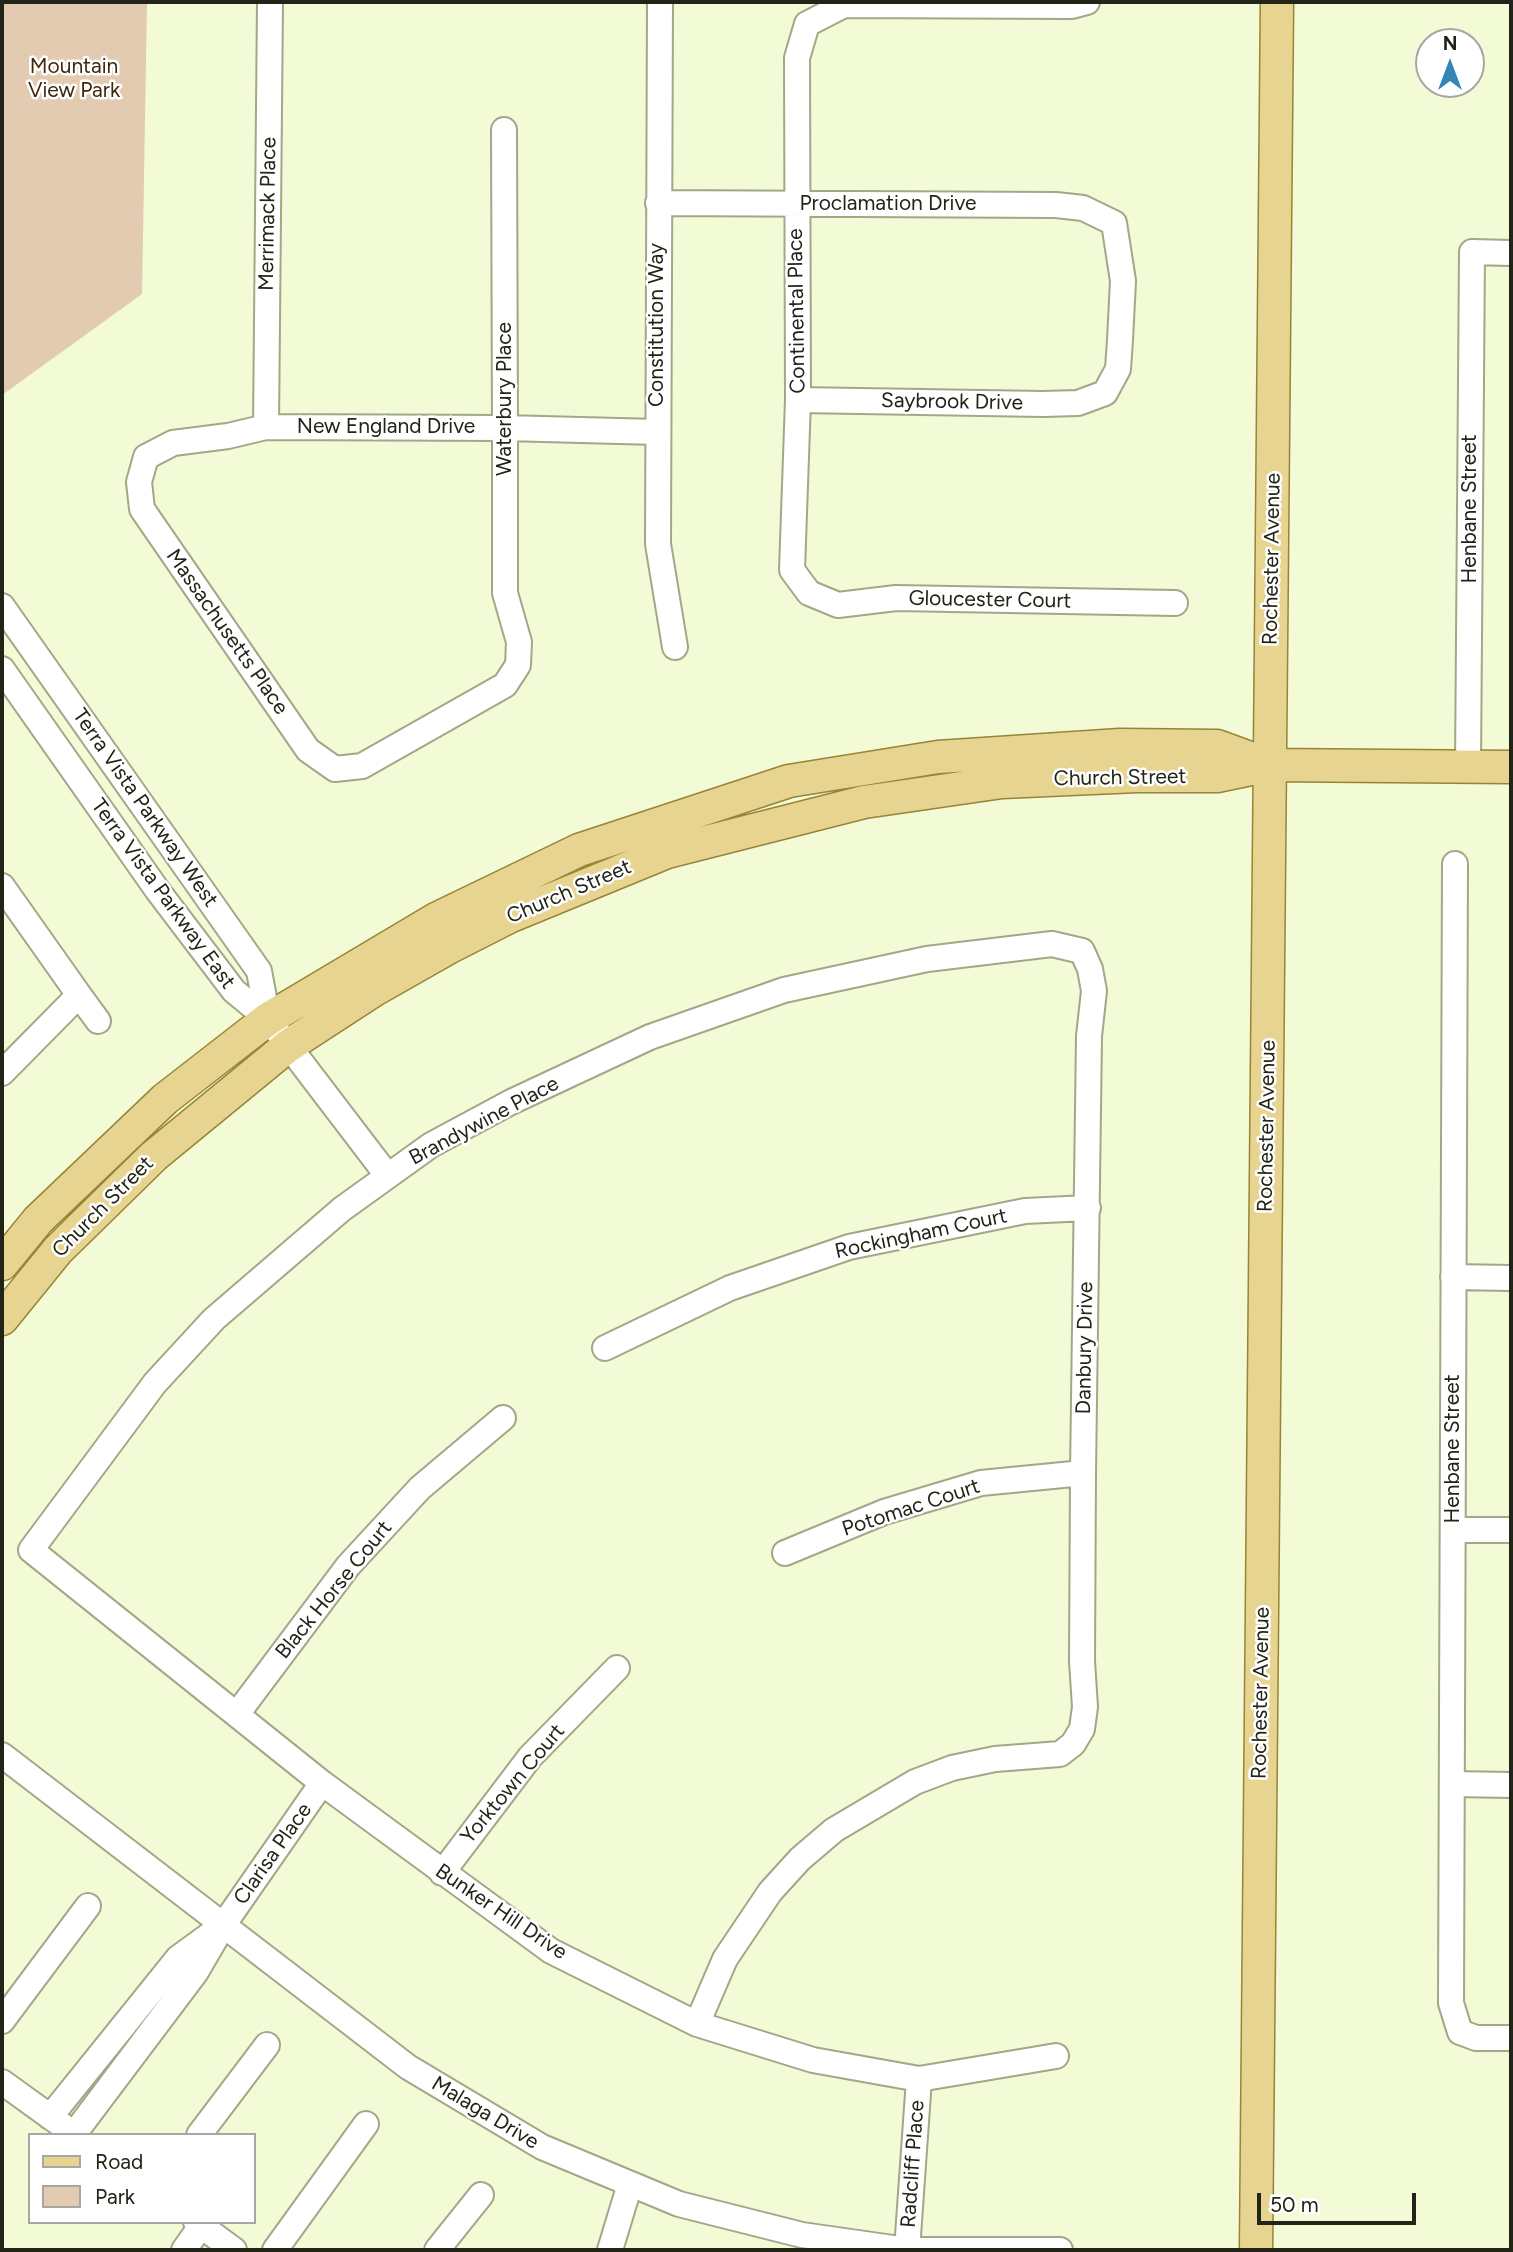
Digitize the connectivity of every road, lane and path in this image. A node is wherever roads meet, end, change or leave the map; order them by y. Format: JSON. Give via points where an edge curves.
{"nodes":[{"id":1,"x":270,"y":2,"type":"edge"},
{"id":2,"x":660,"y":2,"type":"edge"},
{"id":3,"x":1087,"y":2,"type":"edge"},
{"id":4,"x":1277,"y":2,"type":"edge"},
{"id":5,"x":504,"y":130,"type":"dead end"},
{"id":6,"x":658,"y":203,"type":"junction"},
{"id":7,"x":796,"y":203,"type":"junction"},
{"id":8,"x":1511,"y":253,"type":"edge"},
{"id":9,"x":1105,"y":393,"type":"joint"},
{"id":10,"x":798,"y":400,"type":"junction"},
{"id":11,"x":266,"y":427,"type":"junction"},
{"id":12,"x":505,"y":428,"type":"junction"},
{"id":13,"x":657,"y":432,"type":"junction"},
{"id":14,"x":139,"y":482,"type":"joint"},
{"id":15,"x":809,"y":593,"type":"joint"},
{"id":16,"x":1175,"y":603,"type":"dead end"},
{"id":17,"x":2,"y":606,"type":"edge"},
{"id":18,"x":675,"y":647,"type":"dead end"},
{"id":19,"x":2,"y":669,"type":"edge"},
{"id":20,"x":1270,"y":765,"type":"junction"},
{"id":21,"x":1468,"y":766,"type":"junction"},
{"id":22,"x":1511,"y":767,"type":"edge"},
{"id":23,"x":335,"y":769,"type":"joint"},
{"id":24,"x":1455,"y":864,"type":"dead end"},
{"id":25,"x":2,"y":886,"type":"edge"},
{"id":26,"x":1082,"y":951,"type":"joint"},
{"id":27,"x":79,"y":995,"type":"junction"},
{"id":28,"x":268,"y":1019,"type":"junction"},
{"id":29,"x":97,"y":1021,"type":"dead end"},
{"id":30,"x":288,"y":1046,"type":"junction"},
{"id":31,"x":2,"y":1073,"type":"edge"},
{"id":32,"x":387,"y":1175,"type":"junction"},
{"id":33,"x":1088,"y":1208,"type":"junction"},
{"id":34,"x":2,"y":1264,"type":"edge"},
{"id":35,"x":1453,"y":1277,"type":"junction"},
{"id":36,"x":1511,"y":1278,"type":"edge"},
{"id":37,"x":2,"y":1319,"type":"edge"},
{"id":38,"x":605,"y":1348,"type":"dead end"},
{"id":39,"x":503,"y":1418,"type":"dead end"},
{"id":40,"x":1083,"y":1473,"type":"junction"},
{"id":41,"x":1454,"y":1530,"type":"junction"},
{"id":42,"x":1511,"y":1530,"type":"edge"},
{"id":43,"x":31,"y":1550,"type":"joint"},
{"id":44,"x":785,"y":1553,"type":"dead end"},
{"id":45,"x":617,"y":1668,"type":"dead end"},
{"id":46,"x":237,"y":1714,"type":"junction"},
{"id":47,"x":2,"y":1755,"type":"edge"},
{"id":48,"x":322,"y":1783,"type":"junction"},
{"id":49,"x":1452,"y":1784,"type":"junction"},
{"id":50,"x":1511,"y":1785,"type":"edge"},
{"id":51,"x":442,"y":1873,"type":"junction"},
{"id":52,"x":88,"y":1906,"type":"dead end"},
{"id":53,"x":224,"y":1924,"type":"junction"},
{"id":54,"x":2,"y":2021,"type":"edge"},
{"id":55,"x":697,"y":2024,"type":"junction"},
{"id":56,"x":1511,"y":2038,"type":"edge"},
{"id":57,"x":267,"y":2045,"type":"dead end"},
{"id":58,"x":1056,"y":2056,"type":"dead end"},
{"id":59,"x":919,"y":2079,"type":"junction"},
{"id":60,"x":2,"y":2082,"type":"edge"},
{"id":61,"x":50,"y":2117,"type":"junction"},
{"id":62,"x":366,"y":2124,"type":"dead end"},
{"id":63,"x":73,"y":2133,"type":"edge"},
{"id":64,"x":75,"y":2133,"type":"edge"},
{"id":65,"x":201,"y":2133,"type":"edge"},
{"id":66,"x":630,"y":2184,"type":"junction"},
{"id":67,"x":481,"y":2195,"type":"dead end"},
{"id":68,"x":198,"y":2224,"type":"edge"},
{"id":69,"x":184,"y":2250,"type":"edge"},
{"id":70,"x":234,"y":2250,"type":"edge"},
{"id":71,"x":275,"y":2250,"type":"edge"},
{"id":72,"x":437,"y":2250,"type":"edge"},
{"id":73,"x":610,"y":2250,"type":"edge"},
{"id":74,"x":907,"y":2250,"type":"edge"},
{"id":75,"x":1060,"y":2250,"type":"edge"},
{"id":76,"x":1256,"y":2250,"type":"edge"}],
"edges":[{"from":1,"to":11,"type":"street","name":"Merrimack Place"},
{"from":2,"to":6,"type":"street","name":"Constitution Way"},
{"from":3,"to":7,"type":"street","name":"Continental Place","via":[[1072,6],[844,5],[807,24],[797,58]]},
{"from":4,"to":20,"type":"main road","name":"Rochester Avenue"},
{"from":5,"to":12,"type":"street","name":"Waterbury Place"},
{"from":6,"to":7,"type":"street","name":"Proclamation Drive"},
{"from":6,"to":13,"type":"street","name":"Constitution Way"},
{"from":7,"to":9,"type":"street","name":"Proclamation Drive","via":[[1056,205],[1083,208],[1114,223],[1123,281],[1120,340],[1118,369]]},
{"from":7,"to":10,"type":"street","name":"Continental Place"},
{"from":8,"to":21,"type":"street","name":"Henbane Street","via":[[1472,252]]},
{"from":9,"to":10,"type":"street","name":"Saybrook Drive","via":[[1077,403],[1043,404]]},
{"from":10,"to":15,"type":"street","name":"Continental Place","via":[[792,570]]},
{"from":11,"to":12,"type":"street","name":"New England Drive"},
{"from":11,"to":14,"type":"street","name":"New England Drive","via":[[173,443],[146,457]]},
{"from":12,"to":13,"type":"street","name":"New England Drive"},
{"from":12,"to":23,"type":"street","name":"Waterbury Place","via":[[505,593],[519,642],[518,666],[505,685],[362,765]]},
{"from":13,"to":18,"type":"street","name":"Constitution Way","via":[[657,544]]},
{"from":14,"to":23,"type":"street","name":"Massachusetts Place","via":[[142,509],[308,750]]},
{"from":15,"to":16,"type":"street","name":"Gloucester Court","via":[[838,605],[896,598]]},
{"from":17,"to":28,"type":"street","name":"Terra Vista Parkway West","via":[[259,971]]},
{"from":19,"to":28,"type":"street","name":"Terra Vista Parkway East","via":[[158,891],[234,991]]},
{"from":20,"to":21,"type":"main road","name":"Church Street"},
{"from":20,"to":28,"type":"main road","name":"Church Street","via":[[1217,746],[1121,745],[938,757],[789,781],[579,850],[436,919]]},
{"from":20,"to":30,"type":"main road","name":"Church Street","via":[[1217,776],[1035,780],[954,788],[864,802],[667,852],[523,911],[448,948]]},
{"from":20,"to":76,"type":"main road","name":"Rochester Avenue"},
{"from":21,"to":22,"type":"main road","name":"Church Street"},
{"from":24,"to":35,"type":"street","name":"Henbane Street"},
{"from":25,"to":27,"type":"street"},
{"from":26,"to":32,"type":"street","name":"Brandywine Place","via":[[1052,944],[1009,948],[927,959],[785,990],[650,1037],[511,1102],[431,1145]]},
{"from":26,"to":33,"type":"street","name":"Danbury Drive","via":[[1094,991],[1089,1036]]},
{"from":27,"to":29,"type":"street"},
{"from":27,"to":31,"type":"street"},
{"from":28,"to":30,"type":"street","name":"Terra Vista Parkway East"},
{"from":28,"to":34,"type":"main road","name":"Church Street","via":[[165,1099],[38,1220]]},
{"from":30,"to":32,"type":"street","name":"Terra Vista Parkway East"},
{"from":30,"to":37,"type":"main road","name":"Church Street","via":[[154,1156],[58,1250]]},
{"from":32,"to":43,"type":"street","name":"Brandywine Place","via":[[214,1319],[155,1383]]},
{"from":33,"to":38,"type":"street","name":"Rockingham Court","via":[[1025,1212],[849,1247],[730,1288]]},
{"from":33,"to":40,"type":"street","name":"Danbury Drive"},
{"from":35,"to":36,"type":"street"},
{"from":35,"to":41,"type":"street","name":"Henbane Street"},
{"from":39,"to":46,"type":"street","name":"Black Horse Court","via":[[420,1488],[348,1566]]},
{"from":40,"to":44,"type":"street","name":"Potomac Court","via":[[981,1483],[884,1512]]},
{"from":40,"to":55,"type":"street","name":"Danbury Drive","via":[[1086,1707],[1073,1744],[1060,1754],[952,1768],[915,1782],[834,1830],[770,1892],[725,1959]]},
{"from":41,"to":42,"type":"street"},
{"from":41,"to":49,"type":"street","name":"Henbane Street"},
{"from":43,"to":46,"type":"street","name":"Bunker Hill Drive"},
{"from":45,"to":51,"type":"street","name":"Yorktown Court","via":[[530,1758]]},
{"from":46,"to":48,"type":"street","name":"Bunker Hill Drive"},
{"from":47,"to":53,"type":"street","name":"Malaga Drive"},
{"from":48,"to":51,"type":"street","name":"Bunker Hill Drive"},
{"from":48,"to":53,"type":"street","name":"Clarisa Place"},
{"from":49,"to":50,"type":"street"},
{"from":49,"to":56,"type":"street","name":"Henbane Street","via":[[1451,2003],[1460,2032],[1476,2038]]},
{"from":51,"to":55,"type":"street","name":"Bunker Hill Drive","via":[[551,1951]]},
{"from":52,"to":54,"type":"street"},
{"from":53,"to":61,"type":"street","via":[[177,1958]]},
{"from":53,"to":64,"type":"street","via":[[196,1972]]},
{"from":53,"to":66,"type":"street","name":"Malaga Drive","via":[[408,2067],[542,2147]]},
{"from":55,"to":59,"type":"street","name":"Bunker Hill Drive","via":[[813,2060]]},
{"from":57,"to":65,"type":"street"},
{"from":58,"to":59,"type":"street","name":"Bunker Hill Drive"},
{"from":59,"to":74,"type":"street","name":"Radcliff Place"},
{"from":60,"to":61,"type":"street"},
{"from":61,"to":63,"type":"street"},
{"from":62,"to":71,"type":"street"},
{"from":66,"to":73,"type":"street"},
{"from":66,"to":74,"type":"street","name":"Malaga Drive","via":[[679,2204],[802,2235]]},
{"from":67,"to":72,"type":"street"},
{"from":68,"to":69,"type":"street"},
{"from":68,"to":70,"type":"street"},
{"from":74,"to":75,"type":"street","name":"Malaga Drive"}]}
